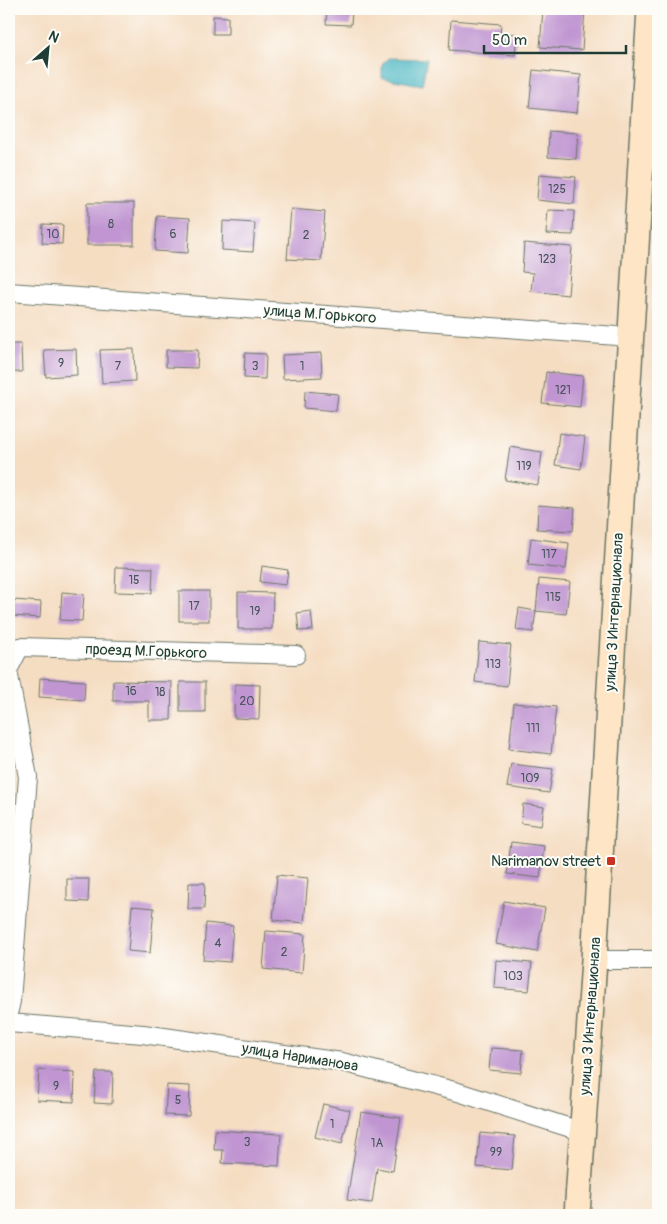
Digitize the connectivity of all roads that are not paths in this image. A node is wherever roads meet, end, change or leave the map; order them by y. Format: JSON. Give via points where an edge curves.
{"nodes":[{"id":1,"x":650,"y":9,"type":"edge"},
{"id":2,"x":9,"y":292,"type":"edge"},
{"id":3,"x":631,"y":337,"type":"junction"},
{"id":4,"x":296,"y":655,"type":"dead end"},
{"id":5,"x":9,"y":668,"type":"edge"},
{"id":6,"x":9,"y":676,"type":"edge"},
{"id":7,"x":594,"y":960,"type":"junction"},
{"id":8,"x":658,"y":960,"type":"edge"},
{"id":9,"x":9,"y":1010,"type":"edge"},
{"id":10,"x":9,"y":1023,"type":"edge"},
{"id":11,"x":583,"y":1132,"type":"junction"},
{"id":12,"x":577,"y":1215,"type":"edge"}],
"edges":[{"from":1,"to":3,"type":"street","name":"улица 3 Интернационала"},
{"from":2,"to":3,"type":"street","name":"улица М.Горького"},
{"from":3,"to":7,"type":"street","name":"улица 3 Интернационала"},
{"from":4,"to":5,"type":"street","name":"проезд М.Горького","via":[[20,648]]},
{"from":6,"to":9,"type":"street","via":[[28,777]]},
{"from":7,"to":8,"type":"street"},
{"from":7,"to":11,"type":"street","name":"улица 3 Интернационала"},
{"from":10,"to":11,"type":"street","name":"улица Нариманова","via":[[143,1034],[342,1062],[458,1092]]},
{"from":11,"to":12,"type":"street","name":"улица 3 Интернационала"}]}
